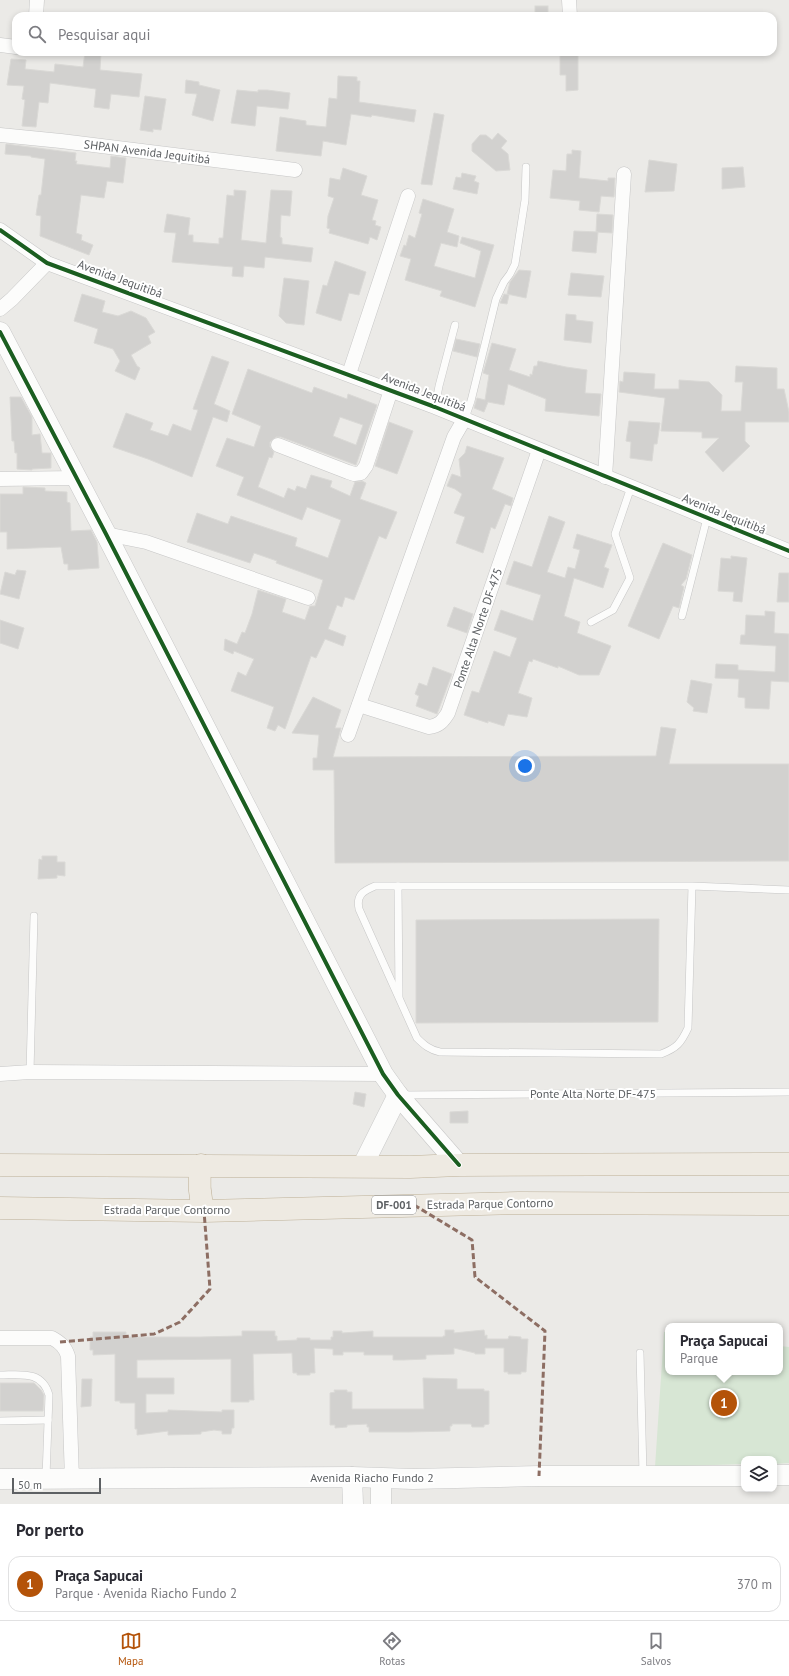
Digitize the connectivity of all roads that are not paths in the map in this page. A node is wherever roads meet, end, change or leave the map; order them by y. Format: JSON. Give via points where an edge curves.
{"nodes":[{"id":1,"x":37,"y":0,"type":"edge"},
{"id":2,"x":568,"y":0,"type":"edge"},
{"id":3,"x":36,"y":12,"type":"edge"},
{"id":4,"x":570,"y":12,"type":"edge"},
{"id":5,"x":0,"y":45,"type":"edge"},
{"id":6,"x":12,"y":46,"type":"edge"},
{"id":7,"x":0,"y":135,"type":"edge"},
{"id":8,"x":526,"y":167,"type":"dead end"},
{"id":9,"x":295,"y":170,"type":"dead end"},
{"id":10,"x":624,"y":174,"type":"dead end"},
{"id":11,"x":408,"y":196,"type":"dead end"},
{"id":12,"x":0,"y":230,"type":"edge"},
{"id":13,"x":47,"y":263,"type":"junction"},
{"id":14,"x":0,"y":309,"type":"edge"},
{"id":15,"x":456,"y":325,"type":"dead end"},
{"id":16,"x":0,"y":332,"type":"edge"},
{"id":17,"x":348,"y":374,"type":"junction"},
{"id":18,"x":391,"y":390,"type":"junction"},
{"id":19,"x":435,"y":406,"type":"junction"},
{"id":20,"x":465,"y":418,"type":"junction"},
{"id":21,"x":278,"y":445,"type":"dead end"},
{"id":22,"x":539,"y":450,"type":"junction"},
{"id":23,"x":605,"y":477,"type":"junction"},
{"id":24,"x":76,"y":478,"type":"junction"},
{"id":25,"x":0,"y":479,"type":"edge"},
{"id":26,"x":631,"y":487,"type":"junction"},
{"id":27,"x":707,"y":518,"type":"junction"},
{"id":28,"x":106,"y":534,"type":"junction"},
{"id":29,"x":789,"y":551,"type":"edge"},
{"id":30,"x":308,"y":598,"type":"dead end"},
{"id":31,"x":682,"y":616,"type":"dead end"},
{"id":32,"x":591,"y":622,"type":"dead end"},
{"id":33,"x":359,"y":705,"type":"junction"},
{"id":34,"x":348,"y":736,"type":"dead end"},
{"id":35,"x":398,"y":886,"type":"junction"},
{"id":36,"x":692,"y":886,"type":"junction"},
{"id":37,"x":789,"y":890,"type":"edge"},
{"id":38,"x":34,"y":916,"type":"dead end"},
{"id":39,"x":400,"y":1000,"type":"junction"},
{"id":40,"x":30,"y":1072,"type":"junction"},
{"id":41,"x":0,"y":1074,"type":"edge"},
{"id":42,"x":383,"y":1074,"type":"junction"},
{"id":43,"x":789,"y":1092,"type":"edge"},
{"id":44,"x":398,"y":1095,"type":"junction"},
{"id":45,"x":789,"y":1164,"type":"edge"},
{"id":46,"x":0,"y":1165,"type":"edge"},
{"id":47,"x":363,"y":1165,"type":"junction"},
{"id":48,"x":459,"y":1165,"type":"junction"},
{"id":49,"x":201,"y":1166,"type":"junction"},
{"id":50,"x":789,"y":1204,"type":"edge"},
{"id":51,"x":0,"y":1208,"type":"edge"},
{"id":52,"x":204,"y":1211,"type":"junction"},
{"id":53,"x":0,"y":1338,"type":"edge"},
{"id":54,"x":640,"y":1353,"type":"dead end"},
{"id":55,"x":0,"y":1375,"type":"edge"},
{"id":56,"x":48,"y":1420,"type":"junction"},
{"id":57,"x":0,"y":1421,"type":"edge"},
{"id":58,"x":789,"y":1475,"type":"edge"},
{"id":59,"x":643,"y":1476,"type":"junction"},
{"id":60,"x":741,"y":1476,"type":"edge"},
{"id":61,"x":777,"y":1476,"type":"edge"},
{"id":62,"x":352,"y":1477,"type":"junction"},
{"id":63,"x":0,"y":1479,"type":"edge"},
{"id":64,"x":46,"y":1479,"type":"junction"},
{"id":65,"x":381,"y":1479,"type":"junction"},
{"id":66,"x":72,"y":1480,"type":"junction"},
{"id":67,"x":353,"y":1504,"type":"edge"},
{"id":68,"x":381,"y":1504,"type":"edge"}],
"edges":[{"from":1,"to":3,"type":"street"},
{"from":2,"to":4,"type":"street"},
{"from":5,"to":6,"type":"street"},
{"from":7,"to":9,"type":"street","name":"SHPAN Avenida Jequitibá"},
{"from":8,"to":20,"type":"lane","via":[[525,200],[515,264],[496,299]]},
{"from":10,"to":23,"type":"street"},
{"from":11,"to":17,"type":"street"},
{"from":12,"to":13,"type":"street"},
{"from":13,"to":14,"type":"street"},
{"from":13,"to":17,"type":"street","name":"Avenida Jequitibá"},
{"from":15,"to":19,"type":"lane"},
{"from":16,"to":24,"type":"street"},
{"from":17,"to":18,"type":"street","name":"Avenida Jequitibá"},
{"from":18,"to":19,"type":"street","name":"Avenida Jequitibá"},
{"from":18,"to":21,"type":"street","via":[[366,466],[361,473],[348,472]]},
{"from":19,"to":20,"type":"street","name":"Avenida Jequitibá"},
{"from":20,"to":22,"type":"street","name":"Avenida Jequitibá"},
{"from":20,"to":33,"type":"street","via":[[454,437]]},
{"from":22,"to":23,"type":"street","name":"Avenida Jequitibá"},
{"from":22,"to":33,"type":"street","name":"Ponte Alta Norte DF-475","via":[[444,720],[437,726],[429,727]]},
{"from":23,"to":26,"type":"street","name":"Avenida Jequitibá"},
{"from":24,"to":25,"type":"street"},
{"from":24,"to":28,"type":"street"},
{"from":26,"to":27,"type":"street","name":"Avenida Jequitibá"},
{"from":26,"to":32,"type":"lane","via":[[615,534],[630,578],[613,610]]},
{"from":27,"to":29,"type":"street","name":"Avenida Jequitibá"},
{"from":27,"to":31,"type":"lane"},
{"from":28,"to":30,"type":"street","via":[[146,542]]},
{"from":28,"to":42,"type":"street"},
{"from":33,"to":34,"type":"street"},
{"from":35,"to":36,"type":"lane"},
{"from":35,"to":39,"type":"lane"},
{"from":35,"to":39,"type":"lane","via":[[375,886],[366,889],[358,902]]},
{"from":36,"to":37,"type":"lane"},
{"from":36,"to":39,"type":"lane","via":[[688,1028],[682,1041],[672,1050],[661,1054],[440,1052],[424,1046],[417,1038]]},
{"from":38,"to":40,"type":"lane"},
{"from":40,"to":41,"type":"street"},
{"from":40,"to":42,"type":"street"},
{"from":42,"to":44,"type":"street"},
{"from":43,"to":44,"type":"lane","name":"Ponte Alta Norte DF-475"},
{"from":44,"to":47,"type":"street"},
{"from":44,"to":48,"type":"street"},
{"from":45,"to":48,"type":"highway"},
{"from":46,"to":49,"type":"highway"},
{"from":47,"to":48,"type":"highway"},
{"from":47,"to":49,"type":"highway"},
{"from":49,"to":52,"type":"highway","via":[[198,1181]]},
{"from":50,"to":52,"type":"highway","name":"Estrada Parque Contorno","number":"DF-001","via":[[519,1203]]},
{"from":51,"to":52,"type":"highway","name":"Estrada Parque Contorno","number":"DF-001"},
{"from":53,"to":66,"type":"street","via":[[52,1338],[66,1349]]},
{"from":54,"to":59,"type":"lane"},
{"from":55,"to":56,"type":"lane","via":[[27,1375],[43,1381],[49,1395]]},
{"from":56,"to":57,"type":"lane"},
{"from":56,"to":64,"type":"lane"},
{"from":58,"to":61,"type":"street"},
{"from":59,"to":60,"type":"street","name":"Avenida Riacho Fundo 2"},
{"from":59,"to":65,"type":"street","name":"Avenida Riacho Fundo 2"},
{"from":62,"to":65,"type":"street","name":"Avenida Riacho Fundo 2"},
{"from":62,"to":66,"type":"street","name":"Avenida Riacho Fundo 2"},
{"from":62,"to":67,"type":"street"},
{"from":63,"to":64,"type":"street","name":"Avenida Riacho Fundo 2"},
{"from":64,"to":66,"type":"street","name":"Avenida Riacho Fundo 2"},
{"from":65,"to":68,"type":"street"}]}
